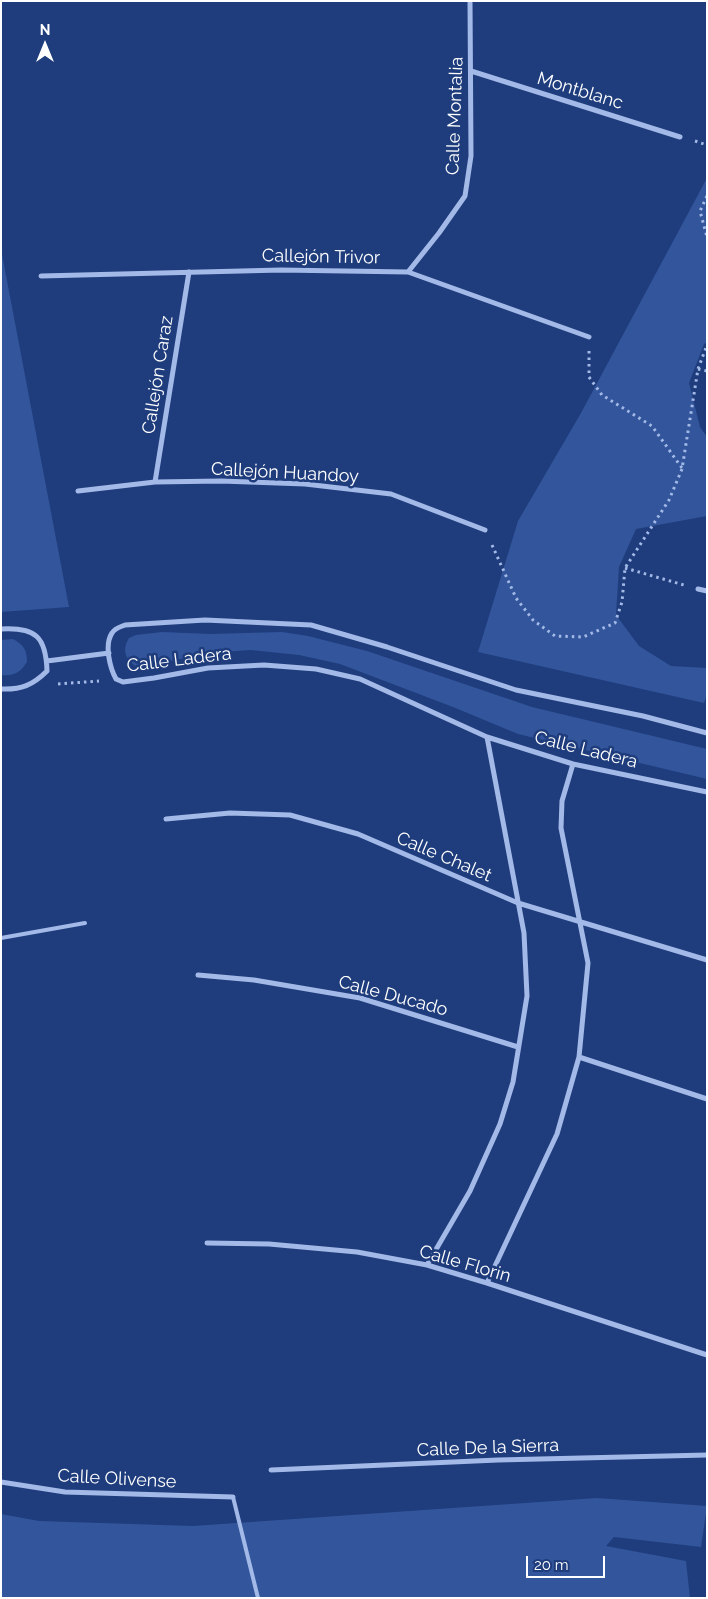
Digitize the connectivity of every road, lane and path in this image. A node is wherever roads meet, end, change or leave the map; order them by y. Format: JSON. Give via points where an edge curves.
{"nodes":[{"id":1,"x":470,"y":1,"type":"edge"},
{"id":2,"x":471,"y":71,"type":"junction"},
{"id":3,"x":680,"y":137,"type":"dead end"},
{"id":4,"x":707,"y":196,"type":"edge"},
{"id":5,"x":707,"y":238,"type":"edge"},
{"id":6,"x":189,"y":272,"type":"junction"},
{"id":7,"x":408,"y":272,"type":"junction"},
{"id":8,"x":41,"y":276,"type":"dead end"},
{"id":9,"x":589,"y":337,"type":"joint"},
{"id":10,"x":707,"y":345,"type":"edge"},
{"id":11,"x":698,"y":369,"type":"junction"},
{"id":12,"x":707,"y":371,"type":"edge"},
{"id":13,"x":682,"y":469,"type":"junction"},
{"id":14,"x":155,"y":482,"type":"junction"},
{"id":15,"x":78,"y":491,"type":"dead end"},
{"id":16,"x":485,"y":530,"type":"joint"},
{"id":17,"x":625,"y":568,"type":"junction"},
{"id":18,"x":698,"y":589,"type":"joint"},
{"id":19,"x":707,"y":591,"type":"edge"},
{"id":20,"x":1,"y":629,"type":"edge"},
{"id":21,"x":109,"y":653,"type":"junction"},
{"id":22,"x":46,"y":661,"type":"junction"},
{"id":23,"x":116,"y":679,"type":"junction"},
{"id":24,"x":57,"y":684,"type":"dead end"},
{"id":25,"x":1,"y":689,"type":"edge"},
{"id":26,"x":707,"y":733,"type":"edge"},
{"id":27,"x":487,"y":737,"type":"junction"},
{"id":28,"x":573,"y":764,"type":"junction"},
{"id":29,"x":707,"y":792,"type":"edge"},
{"id":30,"x":166,"y":819,"type":"dead end"},
{"id":31,"x":518,"y":903,"type":"junction"},
{"id":32,"x":579,"y":920,"type":"junction"},
{"id":33,"x":85,"y":923,"type":"dead end"},
{"id":34,"x":1,"y":938,"type":"edge"},
{"id":35,"x":707,"y":960,"type":"edge"},
{"id":36,"x":198,"y":974,"type":"dead end"},
{"id":37,"x":518,"y":1048,"type":"junction"},
{"id":38,"x":579,"y":1057,"type":"junction"},
{"id":39,"x":707,"y":1099,"type":"edge"},
{"id":40,"x":207,"y":1243,"type":"dead end"},
{"id":41,"x":427,"y":1265,"type":"junction"},
{"id":42,"x":486,"y":1283,"type":"junction"},
{"id":43,"x":707,"y":1355,"type":"edge"},
{"id":44,"x":707,"y":1455,"type":"edge"},
{"id":45,"x":271,"y":1470,"type":"dead end"},
{"id":46,"x":1,"y":1482,"type":"edge"},
{"id":47,"x":233,"y":1497,"type":"joint"},
{"id":48,"x":258,"y":1598,"type":"edge"}],
"edges":[{"from":1,"to":2,"type":"street","name":"Calle Montalia"},
{"from":2,"to":3,"type":"street","name":"Montblanc"},
{"from":2,"to":7,"type":"street","name":"Calle Montalia","via":[[471,156],[465,196]]},
{"from":4,"to":5,"type":"path","via":[[700,211]]},
{"from":6,"to":7,"type":"street","name":"Callejón Trivor"},
{"from":6,"to":8,"type":"street","name":"Callejón Trivor"},
{"from":6,"to":14,"type":"street","name":"Callejón Caraz"},
{"from":7,"to":9,"type":"street","name":"Callejón Trivor"},
{"from":9,"to":13,"type":"path","via":[[589,377],[602,396],[652,426]]},
{"from":10,"to":11,"type":"path"},
{"from":11,"to":12,"type":"path"},
{"from":11,"to":13,"type":"path"},
{"from":13,"to":17,"type":"path","via":[[669,500]]},
{"from":14,"to":15,"type":"street","name":"Callejón Huandoy"},
{"from":14,"to":16,"type":"street","name":"Callejón Huandoy","via":[[304,484],[391,494]]},
{"from":16,"to":17,"type":"path","via":[[516,598],[533,620],[555,636],[583,637],[615,623],[622,602]]},
{"from":17,"to":18,"type":"path"},
{"from":18,"to":19,"type":"street"},
{"from":20,"to":22,"type":"street","via":[[20,628],[40,638]]},
{"from":21,"to":22,"type":"street"},
{"from":21,"to":23,"type":"street","name":"Calle Ladera"},
{"from":21,"to":26,"type":"street","name":"Calle Ladera","via":[[111,634],[125,625],[205,620],[311,625],[516,690],[643,716]]},
{"from":22,"to":25,"type":"street","via":[[47,671],[38,681],[27,687]]},
{"from":23,"to":24,"type":"path"},
{"from":23,"to":27,"type":"street","name":"Calle Ladera","via":[[123,682],[208,668],[264,665],[316,669],[360,679]]},
{"from":27,"to":28,"type":"street","name":"Calle Ladera"},
{"from":27,"to":31,"type":"street"},
{"from":28,"to":29,"type":"street","name":"Calle Ladera"},
{"from":28,"to":32,"type":"street","via":[[562,800],[561,828]]},
{"from":30,"to":31,"type":"street","name":"Calle Chalet","via":[[230,813],[290,815],[358,834]]},
{"from":31,"to":32,"type":"street","name":"Calle Chalet"},
{"from":31,"to":37,"type":"street","via":[[524,933],[527,996]]},
{"from":32,"to":35,"type":"street","name":"Calle Chalet"},
{"from":32,"to":38,"type":"street","via":[[588,963]]},
{"from":33,"to":34,"type":"lane"},
{"from":36,"to":37,"type":"street","name":"Calle Ducado","via":[[360,998]]},
{"from":37,"to":41,"type":"street","via":[[513,1082],[500,1124],[470,1191]]},
{"from":38,"to":39,"type":"street"},
{"from":38,"to":42,"type":"street","via":[[557,1134]]},
{"from":40,"to":41,"type":"street","name":"Calle Florin","via":[[269,1244],[347,1251]]},
{"from":41,"to":42,"type":"street","name":"Calle Florin"},
{"from":42,"to":43,"type":"street","name":"Calle Florin"},
{"from":44,"to":45,"type":"street","name":"Calle De la Sierra"},
{"from":46,"to":47,"type":"street","name":"Calle Olivense","via":[[65,1492]]},
{"from":47,"to":48,"type":"lane"}]}
